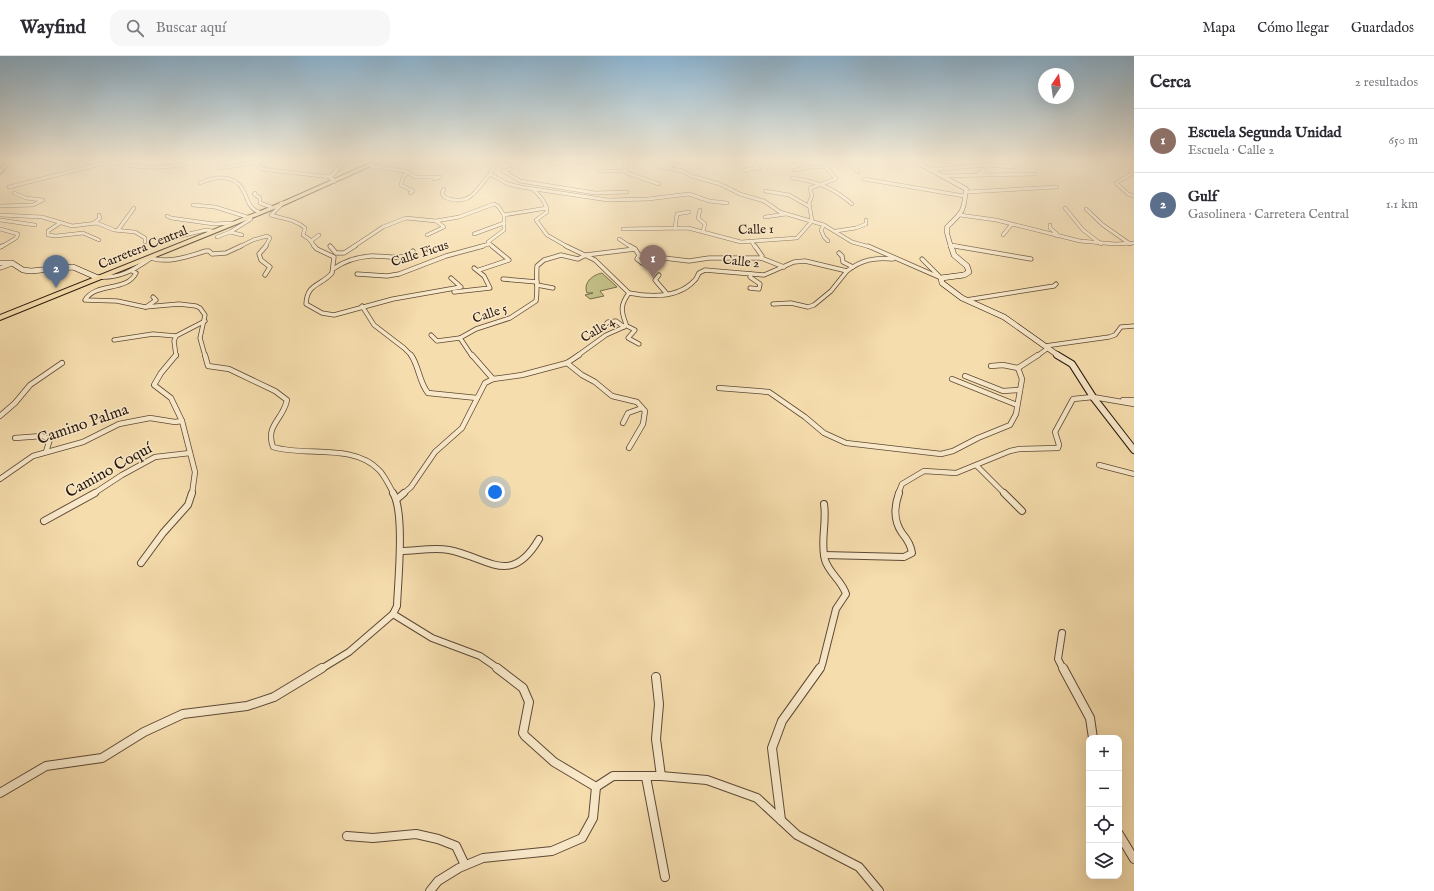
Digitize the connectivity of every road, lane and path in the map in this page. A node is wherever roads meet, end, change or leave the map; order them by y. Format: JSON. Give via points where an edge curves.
{"nodes":[{"id":1,"x":34,"y":199,"type":"edge"},
{"id":2,"x":246,"y":199,"type":"edge"},
{"id":3,"x":260,"y":199,"type":"edge"},
{"id":4,"x":291,"y":199,"type":"edge"},
{"id":5,"x":446,"y":199,"type":"edge"},
{"id":6,"x":463,"y":199,"type":"edge"},
{"id":7,"x":542,"y":199,"type":"edge"},
{"id":8,"x":600,"y":199,"type":"edge"},
{"id":9,"x":648,"y":199,"type":"edge"},
{"id":10,"x":703,"y":199,"type":"edge"},
{"id":11,"x":757,"y":199,"type":"edge"},
{"id":12,"x":796,"y":199,"type":"edge"},
{"id":13,"x":812,"y":199,"type":"edge"},
{"id":14,"x":847,"y":199,"type":"edge"},
{"id":15,"x":965,"y":199,"type":"edge"},
{"id":16,"x":282,"y":203,"type":"junction"},
{"id":17,"x":727,"y":203,"type":"dead end"},
{"id":18,"x":193,"y":204,"type":"dead end"},
{"id":19,"x":852,"y":204,"type":"dead end"},
{"id":20,"x":0,"y":206,"type":"edge"},
{"id":21,"x":271,"y":207,"type":"junction"},
{"id":22,"x":810,"y":207,"type":"junction"},
{"id":23,"x":134,"y":208,"type":"dead end"},
{"id":24,"x":548,"y":208,"type":"junction"},
{"id":25,"x":1065,"y":208,"type":"dead end"},
{"id":26,"x":1086,"y":209,"type":"dead end"},
{"id":27,"x":700,"y":210,"type":"dead end"},
{"id":28,"x":259,"y":212,"type":"junction"},
{"id":29,"x":689,"y":212,"type":"dead end"},
{"id":30,"x":0,"y":214,"type":"edge"},
{"id":31,"x":788,"y":214,"type":"junction"},
{"id":32,"x":99,"y":215,"type":"dead end"},
{"id":33,"x":504,"y":215,"type":"junction"},
{"id":34,"x":960,"y":215,"type":"junction"},
{"id":35,"x":167,"y":216,"type":"dead end"},
{"id":36,"x":248,"y":217,"type":"junction"},
{"id":37,"x":766,"y":217,"type":"dead end"},
{"id":38,"x":0,"y":220,"type":"edge"},
{"id":39,"x":866,"y":220,"type":"dead end"},
{"id":40,"x":436,"y":221,"type":"junction"},
{"id":41,"x":812,"y":221,"type":"junction"},
{"id":42,"x":187,"y":222,"type":"dead end"},
{"id":43,"x":60,"y":223,"type":"junction"},
{"id":44,"x":93,"y":223,"type":"junction"},
{"id":45,"x":232,"y":223,"type":"junction"},
{"id":46,"x":504,"y":223,"type":"junction"},
{"id":47,"x":35,"y":225,"type":"dead end"},
{"id":48,"x":824,"y":225,"type":"junction"},
{"id":49,"x":1013,"y":225,"type":"junction"},
{"id":50,"x":1050,"y":225,"type":"dead end"},
{"id":51,"x":213,"y":227,"type":"junction"},
{"id":52,"x":675,"y":228,"type":"junction"},
{"id":53,"x":0,"y":229,"type":"edge"},
{"id":54,"x":623,"y":229,"type":"dead end"},
{"id":55,"x":118,"y":230,"type":"junction"},
{"id":56,"x":703,"y":231,"type":"junction"},
{"id":57,"x":836,"y":231,"type":"junction"},
{"id":58,"x":230,"y":232,"type":"junction"},
{"id":59,"x":474,"y":234,"type":"dead end"},
{"id":60,"x":242,"y":235,"type":"dead end"},
{"id":61,"x":319,"y":235,"type":"dead end"},
{"id":62,"x":427,"y":235,"type":"dead end"},
{"id":63,"x":1005,"y":236,"type":"dead end"},
{"id":64,"x":1057,"y":236,"type":"junction"},
{"id":65,"x":217,"y":237,"type":"dead end"},
{"id":66,"x":172,"y":238,"type":"dead end"},
{"id":67,"x":619,"y":239,"type":"dead end"},
{"id":68,"x":99,"y":240,"type":"dead end"},
{"id":69,"x":311,"y":241,"type":"junction"},
{"id":70,"x":828,"y":241,"type":"dead end"},
{"id":71,"x":145,"y":242,"type":"dead end"},
{"id":72,"x":752,"y":242,"type":"junction"},
{"id":73,"x":1134,"y":243,"type":"edge"},
{"id":74,"x":489,"y":244,"type":"junction"},
{"id":75,"x":1100,"y":244,"type":"junction"},
{"id":76,"x":1128,"y":244,"type":"junction"},
{"id":77,"x":951,"y":245,"type":"junction"},
{"id":78,"x":330,"y":246,"type":"dead end"},
{"id":79,"x":1134,"y":246,"type":"edge"},
{"id":80,"x":0,"y":247,"type":"edge"},
{"id":81,"x":635,"y":249,"type":"junction"},
{"id":82,"x":413,"y":251,"type":"dead end"},
{"id":83,"x":839,"y":253,"type":"dead end"},
{"id":84,"x":586,"y":255,"type":"junction"},
{"id":85,"x":639,"y":255,"type":"junction"},
{"id":86,"x":151,"y":258,"type":"junction"},
{"id":87,"x":760,"y":258,"type":"junction"},
{"id":88,"x":1031,"y":259,"type":"dead end"},
{"id":89,"x":922,"y":260,"type":"dead end"},
{"id":90,"x":902,"y":261,"type":"junction"},
{"id":91,"x":12,"y":263,"type":"junction"},
{"id":92,"x":642,"y":263,"type":"dead end"},
{"id":93,"x":0,"y":264,"type":"edge"},
{"id":94,"x":784,"y":267,"type":"junction"},
{"id":95,"x":853,"y":267,"type":"junction"},
{"id":96,"x":0,"y":268,"type":"edge"},
{"id":97,"x":474,"y":268,"type":"dead end"},
{"id":98,"x":334,"y":269,"type":"junction"},
{"id":99,"x":479,"y":270,"type":"junction"},
{"id":100,"x":132,"y":271,"type":"junction"},
{"id":101,"x":847,"y":271,"type":"junction"},
{"id":102,"x":357,"y":274,"type":"dead end"},
{"id":103,"x":751,"y":274,"type":"junction"},
{"id":104,"x":265,"y":275,"type":"dead end"},
{"id":105,"x":659,"y":275,"type":"dead end"},
{"id":106,"x":98,"y":278,"type":"junction"},
{"id":107,"x":451,"y":278,"type":"dead end"},
{"id":108,"x":941,"y":278,"type":"junction"},
{"id":109,"x":504,"y":279,"type":"dead end"},
{"id":110,"x":537,"y":284,"type":"junction"},
{"id":111,"x":1056,"y":284,"type":"dead end"},
{"id":112,"x":553,"y":288,"type":"dead end"},
{"id":113,"x":750,"y":288,"type":"dead end"},
{"id":114,"x":452,"y":292,"type":"dead end"},
{"id":115,"x":629,"y":293,"type":"junction"},
{"id":116,"x":668,"y":294,"type":"junction"},
{"id":117,"x":153,"y":297,"type":"dead end"},
{"id":118,"x":966,"y":300,"type":"junction"},
{"id":119,"x":773,"y":304,"type":"dead end"},
{"id":120,"x":362,"y":306,"type":"junction"},
{"id":121,"x":145,"y":308,"type":"junction"},
{"id":122,"x":0,"y":317,"type":"edge"},
{"id":123,"x":205,"y":321,"type":"junction"},
{"id":124,"x":606,"y":324,"type":"dead end"},
{"id":125,"x":624,"y":326,"type":"junction"},
{"id":126,"x":1134,"y":326,"type":"edge"},
{"id":127,"x":431,"y":335,"type":"dead end"},
{"id":128,"x":176,"y":336,"type":"junction"},
{"id":129,"x":460,"y":338,"type":"junction"},
{"id":130,"x":114,"y":340,"type":"dead end"},
{"id":131,"x":639,"y":344,"type":"dead end"},
{"id":132,"x":1047,"y":347,"type":"junction"},
{"id":133,"x":567,"y":362,"type":"junction"},
{"id":134,"x":62,"y":363,"type":"dead end"},
{"id":135,"x":991,"y":366,"type":"dead end"},
{"id":136,"x":1018,"y":368,"type":"junction"},
{"id":137,"x":965,"y":376,"type":"dead end"},
{"id":138,"x":952,"y":379,"type":"dead end"},
{"id":139,"x":493,"y":380,"type":"junction"},
{"id":140,"x":719,"y":388,"type":"dead end"},
{"id":141,"x":1020,"y":390,"type":"junction"},
{"id":142,"x":1093,"y":397,"type":"junction"},
{"id":143,"x":477,"y":398,"type":"junction"},
{"id":144,"x":1106,"y":399,"type":"junction"},
{"id":145,"x":1134,"y":400,"type":"edge"},
{"id":146,"x":1134,"y":404,"type":"edge"},
{"id":147,"x":1018,"y":405,"type":"junction"},
{"id":148,"x":642,"y":408,"type":"junction"},
{"id":149,"x":0,"y":416,"type":"edge"},
{"id":150,"x":182,"y":421,"type":"junction"},
{"id":151,"x":623,"y":423,"type":"dead end"},
{"id":152,"x":15,"y":438,"type":"dead end"},
{"id":153,"x":629,"y":448,"type":"dead end"},
{"id":154,"x":1134,"y":450,"type":"edge"},
{"id":155,"x":46,"y":452,"type":"junction"},
{"id":156,"x":190,"y":453,"type":"junction"},
{"id":157,"x":977,"y":466,"type":"junction"},
{"id":158,"x":1099,"y":466,"type":"dead end"},
{"id":159,"x":1134,"y":474,"type":"edge"},
{"id":160,"x":0,"y":479,"type":"edge"},
{"id":161,"x":397,"y":499,"type":"junction"},
{"id":162,"x":824,"y":504,"type":"dead end"},
{"id":163,"x":1022,"y":511,"type":"dead end"},
{"id":164,"x":44,"y":521,"type":"dead end"},
{"id":165,"x":539,"y":539,"type":"dead end"},
{"id":166,"x":400,"y":552,"type":"junction"},
{"id":167,"x":824,"y":555,"type":"junction"},
{"id":168,"x":141,"y":563,"type":"dead end"},
{"id":169,"x":393,"y":614,"type":"junction"},
{"id":170,"x":1062,"y":633,"type":"dead end"},
{"id":171,"x":656,"y":677,"type":"dead end"},
{"id":172,"x":1093,"y":735,"type":"edge"},
{"id":173,"x":661,"y":776,"type":"junction"},
{"id":174,"x":646,"y":778,"type":"junction"},
{"id":175,"x":596,"y":787,"type":"junction"},
{"id":176,"x":0,"y":793,"type":"edge"},
{"id":177,"x":781,"y":820,"type":"junction"},
{"id":178,"x":347,"y":836,"type":"dead end"},
{"id":179,"x":1122,"y":839,"type":"edge"},
{"id":180,"x":1134,"y":859,"type":"edge"},
{"id":181,"x":465,"y":865,"type":"junction"},
{"id":182,"x":665,"y":877,"type":"dead end"},
{"id":183,"x":430,"y":891,"type":"edge"},
{"id":184,"x":879,"y":891,"type":"edge"}],
"edges":[{"from":1,"to":20,"type":"street","via":[[43,200],[33,205]]},
{"from":2,"to":28,"type":"street","via":[[254,211]]},
{"from":3,"to":21,"type":"street","via":[[260,203]]},
{"from":4,"to":16,"type":"highway","name":"Carretera Central"},
{"from":5,"to":6,"type":"street"},
{"from":7,"to":24,"type":"street"},
{"from":8,"to":9,"type":"street"},
{"from":10,"to":17,"type":"street"},
{"from":11,"to":31,"type":"street"},
{"from":12,"to":22,"type":"street"},
{"from":13,"to":22,"type":"street","via":[[809,203]]},
{"from":14,"to":19,"type":"street"},
{"from":15,"to":34,"type":"street"},
{"from":16,"to":21,"type":"highway","name":"Carretera Central"},
{"from":16,"to":36,"type":"highway","name":"Carretera Central"},
{"from":16,"to":69,"type":"street","via":[[271,215],[301,223],[305,228],[302,234]]},
{"from":18,"to":36,"type":"street","via":[[215,207]]},
{"from":21,"to":28,"type":"highway","name":"Carretera Central"},
{"from":22,"to":41,"type":"street"},
{"from":23,"to":55,"type":"street"},
{"from":24,"to":33,"type":"street"},
{"from":24,"to":84,"type":"street","via":[[536,220],[539,226],[554,240]]},
{"from":25,"to":75,"type":"street","via":[[1083,230]]},
{"from":26,"to":76,"type":"street"},
{"from":27,"to":56,"type":"street","via":[[698,218],[705,224]]},
{"from":28,"to":36,"type":"highway","name":"Carretera Central"},
{"from":29,"to":52,"type":"street","via":[[677,214]]},
{"from":30,"to":43,"type":"street","via":[[42,218]]},
{"from":31,"to":37,"type":"street"},
{"from":31,"to":41,"type":"street"},
{"from":32,"to":44,"type":"street","via":[[100,218]]},
{"from":33,"to":40,"type":"street","via":[[498,206],[491,204],[459,217]]},
{"from":33,"to":46,"type":"street"},
{"from":34,"to":49,"type":"street"},
{"from":34,"to":77,"type":"street","via":[[948,227]]},
{"from":35,"to":51,"type":"street"},
{"from":36,"to":45,"type":"highway","name":"Carretera Central"},
{"from":36,"to":58,"type":"street","via":[[251,219]]},
{"from":36,"to":86,"type":"highway","name":"Carretera Central"},
{"from":38,"to":47,"type":"street"},
{"from":39,"to":57,"type":"street","via":[[866,224],[856,228]]},
{"from":40,"to":62,"type":"street","via":[[444,227]]},
{"from":40,"to":78,"type":"street","via":[[406,218],[383,227],[344,253],[336,253]]},
{"from":41,"to":48,"type":"street"},
{"from":41,"to":72,"type":"street","name":"Calle 1","via":[[798,237]]},
{"from":42,"to":51,"type":"street"},
{"from":43,"to":44,"type":"street","via":[[72,226]]},
{"from":43,"to":68,"type":"street","via":[[48,231],[48,235],[81,233]]},
{"from":44,"to":55,"type":"street"},
{"from":45,"to":51,"type":"street"},
{"from":45,"to":51,"type":"highway","name":"Carretera Central"},
{"from":46,"to":59,"type":"street"},
{"from":46,"to":74,"type":"street","via":[[503,231],[490,240]]},
{"from":48,"to":57,"type":"street"},
{"from":48,"to":70,"type":"street","via":[[822,230]]},
{"from":49,"to":63,"type":"street"},
{"from":49,"to":64,"type":"street"},
{"from":50,"to":64,"type":"street"},
{"from":51,"to":66,"type":"street"},
{"from":51,"to":106,"type":"highway","name":"Carretera Central"},
{"from":52,"to":54,"type":"street","name":"Calle 1"},
{"from":52,"to":56,"type":"street","name":"Calle 1"},
{"from":53,"to":80,"type":"street","via":[[18,234],[16,238]]},
{"from":55,"to":71,"type":"street","via":[[135,232],[145,238]]},
{"from":56,"to":72,"type":"street","name":"Calle 1","via":[[733,241]]},
{"from":57,"to":90,"type":"street","via":[[852,242],[864,244]]},
{"from":58,"to":60,"type":"street"},
{"from":58,"to":65,"type":"street"},
{"from":61,"to":69,"type":"street"},
{"from":64,"to":75,"type":"street"},
{"from":67,"to":81,"type":"street"},
{"from":69,"to":98,"type":"street","via":[[317,249],[334,257]]},
{"from":72,"to":87,"type":"street","via":[[762,256]]},
{"from":73,"to":76,"type":"street"},
{"from":74,"to":99,"type":"street","via":[[509,260]]},
{"from":74,"to":102,"type":"street","name":"Calle Ficus","via":[[446,256],[400,274]]},
{"from":75,"to":76,"type":"street"},
{"from":76,"to":79,"type":"street"},
{"from":77,"to":88,"type":"street"},
{"from":77,"to":108,"type":"street","via":[[954,255],[967,266],[969,272]]},
{"from":81,"to":84,"type":"street","name":"Calle 5"},
{"from":81,"to":85,"type":"street"},
{"from":82,"to":98,"type":"street","via":[[405,257],[379,256],[351,260]]},
{"from":83,"to":95,"type":"street","via":[[842,262]]},
{"from":84,"to":110,"type":"street","name":"Calle 5","via":[[575,259],[561,255],[544,260],[537,266]]},
{"from":84,"to":115,"type":"street","via":[[595,260]]},
{"from":85,"to":87,"type":"street","via":[[693,261],[707,258]]},
{"from":85,"to":92,"type":"street","via":[[637,259]]},
{"from":86,"to":100,"type":"street"},
{"from":86,"to":104,"type":"street","via":[[178,258],[206,250],[214,255],[240,247],[254,238],[267,236],[270,238],[269,242],[259,254],[261,260],[270,267]]},
{"from":86,"to":106,"type":"highway","name":"Carretera Central"},
{"from":87,"to":94,"type":"street"},
{"from":89,"to":108,"type":"street"},
{"from":90,"to":95,"type":"street","via":[[885,258],[859,262]]},
{"from":90,"to":108,"type":"street"},
{"from":91,"to":93,"type":"street"},
{"from":91,"to":96,"type":"street"},
{"from":91,"to":106,"type":"street","via":[[23,270],[31,271],[73,267]]},
{"from":94,"to":101,"type":"street","name":"Calle 2","via":[[793,262],[804,261]]},
{"from":94,"to":103,"type":"street","name":"Calle 2","via":[[766,274]]},
{"from":95,"to":101,"type":"street"},
{"from":97,"to":99,"type":"street"},
{"from":98,"to":120,"type":"street","via":[[331,275],[309,290],[306,304],[329,316]]},
{"from":99,"to":114,"type":"street","via":[[490,288]]},
{"from":100,"to":106,"type":"street","via":[[108,278]]},
{"from":100,"to":121,"type":"street","via":[[136,272],[130,281],[94,292],[85,300],[117,301]]},
{"from":101,"to":119,"type":"street","via":[[831,291],[814,305]]},
{"from":103,"to":113,"type":"street","via":[[750,277],[760,284],[760,287]]},
{"from":103,"to":116,"type":"street","name":"Calle 2","via":[[705,270],[698,273],[690,286]]},
{"from":105,"to":116,"type":"street","via":[[655,280]]},
{"from":106,"to":122,"type":"highway","name":"Carretera Central"},
{"from":107,"to":120,"type":"street","via":[[461,287]]},
{"from":108,"to":118,"type":"street","via":[[947,288]]},
{"from":109,"to":110,"type":"street"},
{"from":110,"to":112,"type":"street"},
{"from":110,"to":129,"type":"street","name":"Calle 5","via":[[536,301],[516,316],[474,329]]},
{"from":111,"to":118,"type":"street"},
{"from":115,"to":116,"type":"street","name":"Calle 2"},
{"from":115,"to":125,"type":"street","name":"Calle 4","via":[[620,308],[626,324]]},
{"from":117,"to":121,"type":"street","via":[[156,300]]},
{"from":118,"to":132,"type":"street","via":[[1004,317]]},
{"from":120,"to":143,"type":"street","via":[[375,326],[413,357],[418,375],[428,393]]},
{"from":121,"to":123,"type":"street","via":[[179,304],[196,306],[205,314]]},
{"from":123,"to":128,"type":"street"},
{"from":123,"to":161,"type":"street","via":[[200,338],[208,366],[229,369],[275,391],[287,400],[286,408],[270,430],[269,439],[273,446],[286,452],[344,453],[362,459],[379,470]]},
{"from":124,"to":125,"type":"street","via":[[620,322]]},
{"from":125,"to":131,"type":"street","via":[[635,330],[628,338]]},
{"from":125,"to":133,"type":"street","name":"Calle 4","via":[[606,335]]},
{"from":126,"to":132,"type":"street","via":[[1121,327],[1115,335]]},
{"from":127,"to":129,"type":"street","via":[[437,341]]},
{"from":128,"to":130,"type":"street","via":[[165,333],[138,334]]},
{"from":128,"to":150,"type":"street","via":[[176,355],[154,385],[171,398]]},
{"from":129,"to":139,"type":"street","name":"Calle 5","via":[[461,343]]},
{"from":132,"to":136,"type":"street"},
{"from":132,"to":142,"type":"street","via":[[1072,364]]},
{"from":133,"to":139,"type":"street","name":"Calle 4"},
{"from":133,"to":148,"type":"street","via":[[612,396],[637,402]]},
{"from":134,"to":149,"type":"street","via":[[30,385]]},
{"from":135,"to":136,"type":"street"},
{"from":136,"to":141,"type":"street","via":[[1022,379]]},
{"from":137,"to":141,"type":"street","via":[[1003,391]]},
{"from":138,"to":147,"type":"street"},
{"from":139,"to":143,"type":"street","via":[[485,383]]},
{"from":140,"to":147,"type":"street","via":[[769,392],[824,433],[846,443],[941,454],[1010,425]]},
{"from":141,"to":147,"type":"street"},
{"from":142,"to":144,"type":"street"},
{"from":142,"to":154,"type":"street"},
{"from":142,"to":157,"type":"street","via":[[1073,399],[1054,432],[1060,445],[1058,448],[1019,449]]},
{"from":143,"to":161,"type":"street","via":[[462,428],[435,452],[411,487]]},
{"from":144,"to":145,"type":"street"},
{"from":144,"to":146,"type":"street"},
{"from":148,"to":151,"type":"street","via":[[628,413]]},
{"from":148,"to":153,"type":"street","via":[[646,411],[643,424]]},
{"from":150,"to":155,"type":"street","name":"Camino Palma","via":[[150,418],[129,421],[83,442]]},
{"from":150,"to":156,"type":"street"},
{"from":152,"to":155,"type":"street","via":[[50,438]]},
{"from":155,"to":160,"type":"street","name":"Camino Palma","via":[[33,456]]},
{"from":156,"to":164,"type":"street","name":"Camino Coquí","via":[[155,457]]},
{"from":156,"to":168,"type":"street","via":[[195,472],[188,505]]},
{"from":157,"to":163,"type":"street"},
{"from":157,"to":167,"type":"street","via":[[956,473],[924,471],[902,484],[894,511],[896,523],[911,545],[912,553],[894,558]]},
{"from":158,"to":159,"type":"street"},
{"from":161,"to":166,"type":"street"},
{"from":162,"to":167,"type":"street"},
{"from":165,"to":166,"type":"street","via":[[530,556],[518,564],[506,567],[451,551]]},
{"from":166,"to":169,"type":"street","via":[[397,606]]},
{"from":167,"to":177,"type":"street","via":[[829,570],[845,589],[846,594],[836,609],[822,665],[782,721],[772,748]]},
{"from":169,"to":175,"type":"street","via":[[432,638],[480,656],[512,678],[523,688],[529,702],[523,733],[525,736],[554,762]]},
{"from":169,"to":176,"type":"street","via":[[349,652],[274,697],[247,706],[183,714],[144,732],[102,758],[46,766]]},
{"from":170,"to":172,"type":"street","via":[[1058,659],[1090,718]]},
{"from":171,"to":173,"type":"street","via":[[659,704],[656,739]]},
{"from":173,"to":174,"type":"street"},
{"from":173,"to":177,"type":"street","via":[[707,780],[757,798]]},
{"from":174,"to":175,"type":"street","via":[[613,776]]},
{"from":174,"to":182,"type":"street"},
{"from":175,"to":181,"type":"street","via":[[593,818],[582,838],[552,851],[483,858]]},
{"from":177,"to":184,"type":"street","via":[[797,834],[859,867]]},
{"from":178,"to":181,"type":"street","via":[[373,838],[416,834],[438,839],[456,846]]},
{"from":179,"to":180,"type":"street"},
{"from":181,"to":183,"type":"street","via":[[438,881]]}]}
